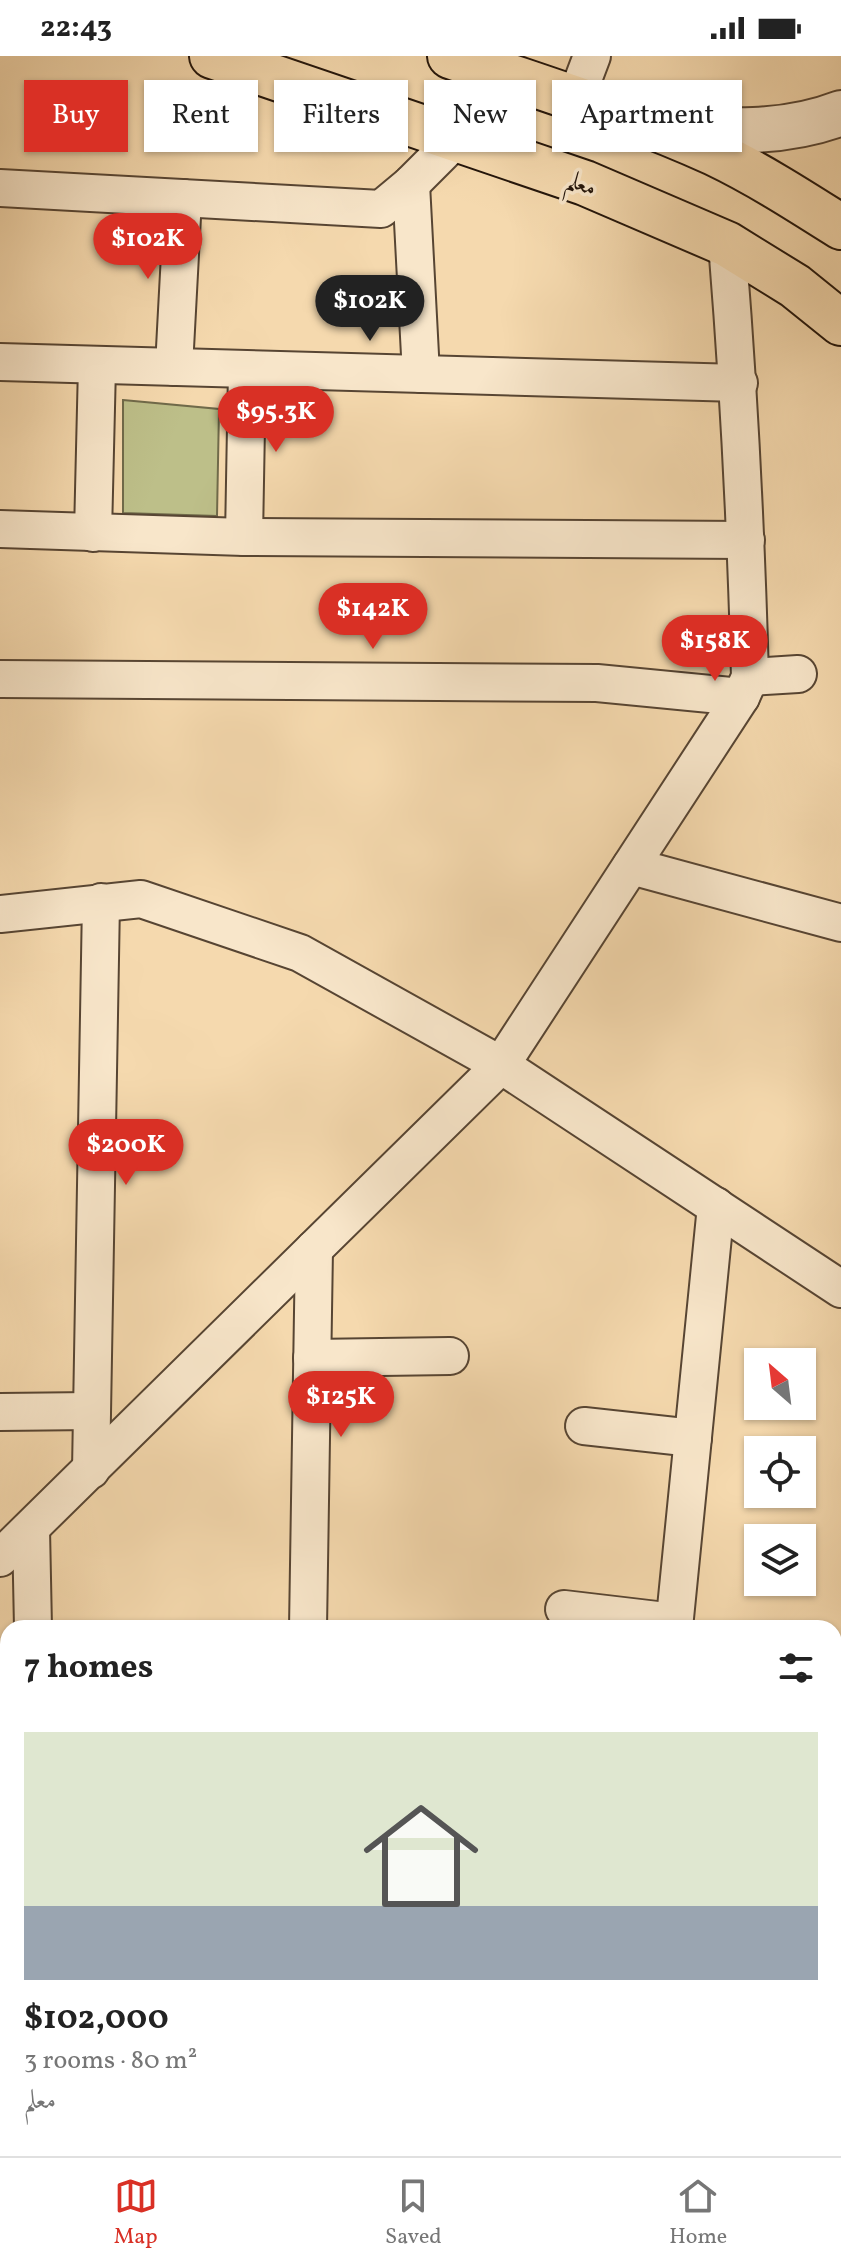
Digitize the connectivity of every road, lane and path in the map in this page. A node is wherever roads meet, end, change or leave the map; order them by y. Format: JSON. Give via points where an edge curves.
{"nodes":[{"id":1,"x":212,"y":56,"type":"edge"},
{"id":2,"x":450,"y":56,"type":"edge"},
{"id":3,"x":592,"y":56,"type":"edge"},
{"id":4,"x":583,"y":80,"type":"edge"},
{"id":5,"x":552,"y":93,"type":"edge"},
{"id":6,"x":841,"y":113,"type":"edge"},
{"id":7,"x":424,"y":129,"type":"edge"},
{"id":8,"x":742,"y":129,"type":"edge"},
{"id":9,"x":443,"y":152,"type":"edge"},
{"id":10,"x":491,"y":152,"type":"edge"},
{"id":11,"x":712,"y":152,"type":"edge"},
{"id":12,"x":411,"y":184,"type":"junction"},
{"id":13,"x":0,"y":188,"type":"edge"},
{"id":14,"x":183,"y":198,"type":"junction"},
{"id":15,"x":841,"y":227,"type":"edge"},
{"id":16,"x":727,"y":244,"type":"junction"},
{"id":17,"x":841,"y":323,"type":"edge"},
{"id":18,"x":0,"y":362,"type":"edge"},
{"id":19,"x":97,"y":366,"type":"junction"},
{"id":20,"x":174,"y":367,"type":"junction"},
{"id":21,"x":247,"y":371,"type":"junction"},
{"id":22,"x":421,"y":374,"type":"junction"},
{"id":23,"x":739,"y":383,"type":"junction"},
{"id":24,"x":0,"y":529,"type":"edge"},
{"id":25,"x":93,"y":533,"type":"junction"},
{"id":26,"x":244,"y":537,"type":"junction"},
{"id":27,"x":746,"y":540,"type":"junction"},
{"id":28,"x":798,"y":674,"type":"dead end"},
{"id":29,"x":0,"y":679,"type":"edge"},
{"id":30,"x":746,"y":687,"type":"junction"},
{"id":31,"x":631,"y":866,"type":"junction"},
{"id":32,"x":101,"y":902,"type":"junction"},
{"id":33,"x":0,"y":914,"type":"edge"},
{"id":34,"x":841,"y":923,"type":"edge"},
{"id":35,"x":501,"y":1065,"type":"junction"},
{"id":36,"x":716,"y":1206,"type":"junction"},
{"id":37,"x":314,"y":1249,"type":"junction"},
{"id":38,"x":841,"y":1289,"type":"edge"},
{"id":39,"x":450,"y":1356,"type":"dead end"},
{"id":40,"x":312,"y":1358,"type":"junction"},
{"id":41,"x":92,"y":1411,"type":"junction"},
{"id":42,"x":0,"y":1412,"type":"edge"},
{"id":43,"x":584,"y":1426,"type":"dead end"},
{"id":44,"x":693,"y":1438,"type":"junction"},
{"id":45,"x":91,"y":1470,"type":"junction"},
{"id":46,"x":31,"y":1529,"type":"junction"},
{"id":47,"x":0,"y":1558,"type":"edge"},
{"id":48,"x":564,"y":1609,"type":"dead end"},
{"id":49,"x":33,"y":1620,"type":"edge"},
{"id":50,"x":308,"y":1620,"type":"edge"},
{"id":51,"x":640,"y":1620,"type":"edge"},
{"id":52,"x":675,"y":1620,"type":"edge"}],
"edges":[{"from":1,"to":7,"type":"main road","name":"معلم"},
{"from":2,"to":5,"type":"main road"},
{"from":3,"to":4,"type":"street"},
{"from":6,"to":8,"type":"street","via":[[770,130]]},
{"from":9,"to":12,"type":"street"},
{"from":10,"to":16,"type":"main road","name":"معلم","via":[[585,183]]},
{"from":11,"to":15,"type":"main road"},
{"from":12,"to":14,"type":"street","via":[[381,209]]},
{"from":12,"to":22,"type":"street"},
{"from":13,"to":14,"type":"street"},
{"from":14,"to":20,"type":"street"},
{"from":16,"to":17,"type":"main road","name":"معلم","via":[[795,286]]},
{"from":16,"to":23,"type":"street"},
{"from":18,"to":19,"type":"street"},
{"from":19,"to":20,"type":"street"},
{"from":19,"to":25,"type":"street"},
{"from":20,"to":21,"type":"street"},
{"from":21,"to":22,"type":"street"},
{"from":21,"to":26,"type":"street"},
{"from":22,"to":23,"type":"street"},
{"from":23,"to":27,"type":"street"},
{"from":24,"to":25,"type":"street"},
{"from":25,"to":26,"type":"street"},
{"from":26,"to":27,"type":"street"},
{"from":27,"to":30,"type":"street"},
{"from":28,"to":30,"type":"street"},
{"from":29,"to":30,"type":"street"},
{"from":30,"to":31,"type":"street"},
{"from":31,"to":34,"type":"street"},
{"from":31,"to":35,"type":"street"},
{"from":32,"to":33,"type":"street"},
{"from":32,"to":35,"type":"street","via":[[141,899],[300,953]]},
{"from":32,"to":41,"type":"street"},
{"from":35,"to":36,"type":"street"},
{"from":35,"to":37,"type":"street"},
{"from":36,"to":38,"type":"street"},
{"from":36,"to":44,"type":"street"},
{"from":37,"to":40,"type":"street"},
{"from":37,"to":45,"type":"street"},
{"from":39,"to":40,"type":"street"},
{"from":40,"to":50,"type":"street"},
{"from":41,"to":42,"type":"street"},
{"from":41,"to":45,"type":"street"},
{"from":43,"to":44,"type":"street"},
{"from":44,"to":52,"type":"street"},
{"from":45,"to":46,"type":"street"},
{"from":46,"to":47,"type":"street"},
{"from":46,"to":49,"type":"street"},
{"from":48,"to":51,"type":"street"}]}
